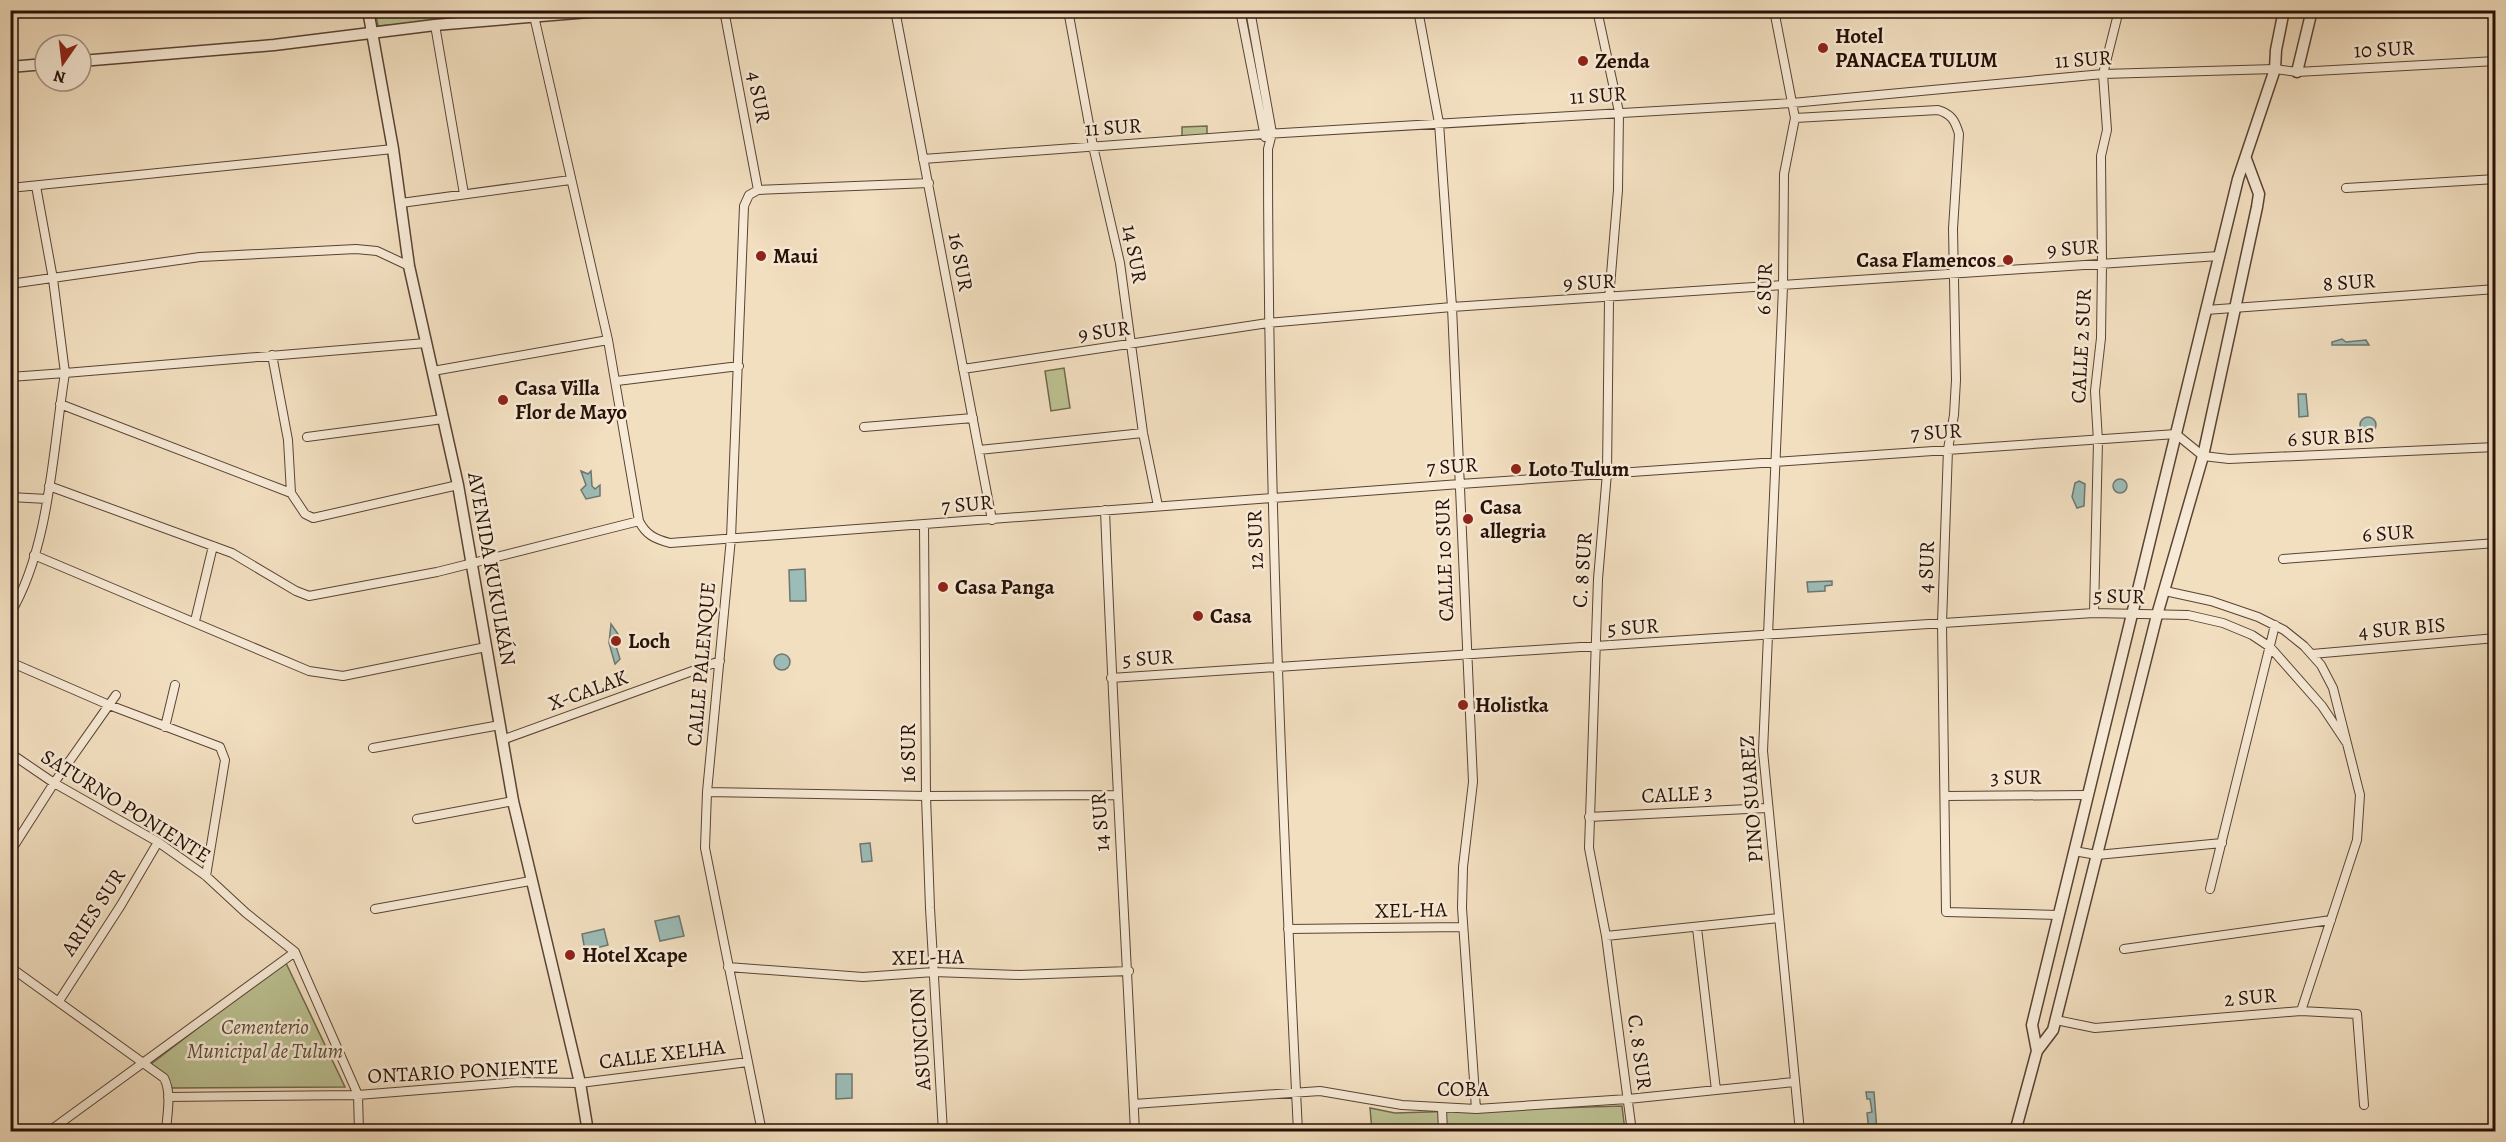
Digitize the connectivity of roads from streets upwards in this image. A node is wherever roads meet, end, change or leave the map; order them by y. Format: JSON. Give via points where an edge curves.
{"nodes":[{"id":1,"x":368,"y":10,"type":"edge"},
{"id":2,"x":613,"y":10,"type":"edge"},
{"id":3,"x":724,"y":10,"type":"edge"},
{"id":4,"x":895,"y":10,"type":"edge"},
{"id":5,"x":1068,"y":10,"type":"edge"},
{"id":6,"x":1240,"y":10,"type":"edge"},
{"id":7,"x":1250,"y":10,"type":"edge"},
{"id":8,"x":1418,"y":10,"type":"edge"},
{"id":9,"x":1597,"y":10,"type":"edge"},
{"id":10,"x":1774,"y":10,"type":"edge"},
{"id":11,"x":2119,"y":10,"type":"edge"},
{"id":12,"x":2284,"y":10,"type":"edge"},
{"id":13,"x":2312,"y":10,"type":"edge"},
{"id":14,"x":534,"y":16,"type":"junction"},
{"id":15,"x":435,"y":25,"type":"junction"},
{"id":16,"x":372,"y":33,"type":"junction"},
{"id":17,"x":93,"y":60,"type":"edge"},
{"id":18,"x":2496,"y":61,"type":"edge"},
{"id":19,"x":33,"y":65,"type":"edge"},
{"id":20,"x":10,"y":67,"type":"edge"},
{"id":21,"x":2275,"y":69,"type":"junction"},
{"id":22,"x":2297,"y":72,"type":"junction"},
{"id":23,"x":2103,"y":74,"type":"junction"},
{"id":24,"x":1792,"y":103,"type":"junction"},
{"id":25,"x":1619,"y":112,"type":"junction"},
{"id":26,"x":1795,"y":118,"type":"junction"},
{"id":27,"x":1439,"y":123,"type":"junction"},
{"id":28,"x":1268,"y":133,"type":"junction"},
{"id":29,"x":1093,"y":146,"type":"junction"},
{"id":30,"x":393,"y":149,"type":"junction"},
{"id":31,"x":923,"y":159,"type":"junction"},
{"id":32,"x":2246,"y":159,"type":"junction"},
{"id":33,"x":2496,"y":179,"type":"edge"},
{"id":34,"x":570,"y":180,"type":"junction"},
{"id":35,"x":929,"y":183,"type":"junction"},
{"id":36,"x":36,"y":186,"type":"junction"},
{"id":37,"x":10,"y":188,"type":"edge"},
{"id":38,"x":2346,"y":188,"type":"dead end"},
{"id":39,"x":758,"y":190,"type":"junction"},
{"id":40,"x":464,"y":194,"type":"junction"},
{"id":41,"x":401,"y":203,"type":"junction"},
{"id":42,"x":2219,"y":256,"type":"junction"},
{"id":43,"x":2102,"y":264,"type":"junction"},
{"id":44,"x":409,"y":266,"type":"junction"},
{"id":45,"x":1956,"y":275,"type":"junction"},
{"id":46,"x":53,"y":279,"type":"junction"},
{"id":47,"x":10,"y":284,"type":"edge"},
{"id":48,"x":1783,"y":287,"type":"junction"},
{"id":49,"x":2496,"y":289,"type":"edge"},
{"id":50,"x":1609,"y":299,"type":"junction"},
{"id":51,"x":1452,"y":308,"type":"junction"},
{"id":52,"x":2233,"y":309,"type":"junction"},
{"id":53,"x":2206,"y":310,"type":"junction"},
{"id":54,"x":1268,"y":323,"type":"junction"},
{"id":55,"x":608,"y":340,"type":"junction"},
{"id":56,"x":426,"y":343,"type":"junction"},
{"id":57,"x":1132,"y":345,"type":"junction"},
{"id":58,"x":272,"y":356,"type":"junction"},
{"id":59,"x":739,"y":366,"type":"junction"},
{"id":60,"x":963,"y":369,"type":"junction"},
{"id":61,"x":433,"y":371,"type":"junction"},
{"id":62,"x":65,"y":373,"type":"junction"},
{"id":63,"x":10,"y":377,"type":"edge"},
{"id":64,"x":617,"y":381,"type":"junction"},
{"id":65,"x":60,"y":404,"type":"junction"},
{"id":66,"x":973,"y":418,"type":"junction"},
{"id":67,"x":443,"y":419,"type":"junction"},
{"id":68,"x":864,"y":427,"type":"dead end"},
{"id":69,"x":1143,"y":433,"type":"junction"},
{"id":70,"x":2176,"y":434,"type":"junction"},
{"id":71,"x":307,"y":437,"type":"dead end"},
{"id":72,"x":2098,"y":441,"type":"junction"},
{"id":73,"x":2496,"y":447,"type":"edge"},
{"id":74,"x":1948,"y":449,"type":"junction"},
{"id":75,"x":979,"y":450,"type":"junction"},
{"id":76,"x":2202,"y":456,"type":"junction"},
{"id":77,"x":1774,"y":463,"type":"junction"},
{"id":78,"x":1607,"y":473,"type":"junction"},
{"id":79,"x":1460,"y":484,"type":"junction"},
{"id":80,"x":458,"y":485,"type":"junction"},
{"id":81,"x":49,"y":486,"type":"junction"},
{"id":82,"x":291,"y":493,"type":"junction"},
{"id":83,"x":10,"y":497,"type":"edge"},
{"id":84,"x":1272,"y":498,"type":"junction"},
{"id":85,"x":47,"y":499,"type":"junction"},
{"id":86,"x":1158,"y":506,"type":"junction"},
{"id":87,"x":1105,"y":510,"type":"junction"},
{"id":88,"x":639,"y":520,"type":"junction"},
{"id":89,"x":992,"y":520,"type":"junction"},
{"id":90,"x":924,"y":525,"type":"junction"},
{"id":91,"x":731,"y":538,"type":"junction"},
{"id":92,"x":2496,"y":543,"type":"edge"},
{"id":93,"x":213,"y":546,"type":"junction"},
{"id":94,"x":34,"y":555,"type":"junction"},
{"id":95,"x":2283,"y":559,"type":"dead end"},
{"id":96,"x":471,"y":562,"type":"junction"},
{"id":97,"x":2165,"y":591,"type":"junction"},
{"id":98,"x":2094,"y":613,"type":"junction"},
{"id":99,"x":10,"y":614,"type":"edge"},
{"id":100,"x":2130,"y":614,"type":"junction"},
{"id":101,"x":2157,"y":615,"type":"junction"},
{"id":102,"x":195,"y":621,"type":"junction"},
{"id":103,"x":1942,"y":623,"type":"junction"},
{"id":104,"x":2275,"y":625,"type":"junction"},
{"id":105,"x":1768,"y":634,"type":"junction"},
{"id":106,"x":2496,"y":638,"type":"edge"},
{"id":107,"x":2270,"y":646,"type":"junction"},
{"id":108,"x":486,"y":647,"type":"junction"},
{"id":109,"x":1595,"y":648,"type":"junction"},
{"id":110,"x":1466,"y":654,"type":"junction"},
{"id":111,"x":2312,"y":654,"type":"junction"},
{"id":112,"x":720,"y":661,"type":"junction"},
{"id":113,"x":10,"y":662,"type":"edge"},
{"id":114,"x":1277,"y":667,"type":"junction"},
{"id":115,"x":1111,"y":678,"type":"junction"},
{"id":116,"x":174,"y":685,"type":"dead end"},
{"id":117,"x":116,"y":695,"type":"dead end"},
{"id":118,"x":109,"y":705,"type":"junction"},
{"id":119,"x":500,"y":725,"type":"junction"},
{"id":120,"x":165,"y":727,"type":"junction"},
{"id":121,"x":502,"y":740,"type":"junction"},
{"id":122,"x":2346,"y":742,"type":"junction"},
{"id":123,"x":373,"y":748,"type":"dead end"},
{"id":124,"x":10,"y":753,"type":"edge"},
{"id":125,"x":54,"y":783,"type":"junction"},
{"id":126,"x":707,"y":792,"type":"junction"},
{"id":127,"x":1116,"y":795,"type":"junction"},
{"id":128,"x":2088,"y":795,"type":"junction"},
{"id":129,"x":926,"y":796,"type":"junction"},
{"id":130,"x":1945,"y":796,"type":"junction"},
{"id":131,"x":513,"y":801,"type":"junction"},
{"id":132,"x":1767,"y":808,"type":"junction"},
{"id":133,"x":1590,"y":817,"type":"junction"},
{"id":134,"x":417,"y":819,"type":"dead end"},
{"id":135,"x":158,"y":842,"type":"junction"},
{"id":136,"x":2222,"y":843,"type":"junction"},
{"id":137,"x":2074,"y":851,"type":"junction"},
{"id":138,"x":10,"y":852,"type":"edge"},
{"id":139,"x":2097,"y":855,"type":"junction"},
{"id":140,"x":206,"y":876,"type":"junction"},
{"id":141,"x":530,"y":881,"type":"junction"},
{"id":142,"x":2210,"y":890,"type":"dead end"},
{"id":143,"x":930,"y":908,"type":"joint"},
{"id":144,"x":375,"y":909,"type":"dead end"},
{"id":145,"x":2058,"y":915,"type":"junction"},
{"id":146,"x":1779,"y":918,"type":"junction"},
{"id":147,"x":2331,"y":920,"type":"junction"},
{"id":148,"x":1463,"y":927,"type":"junction"},
{"id":149,"x":1697,"y":928,"type":"junction"},
{"id":150,"x":1288,"y":929,"type":"junction"},
{"id":151,"x":1606,"y":936,"type":"junction"},
{"id":152,"x":2124,"y":949,"type":"dead end"},
{"id":153,"x":295,"y":951,"type":"junction"},
{"id":154,"x":728,"y":966,"type":"junction"},
{"id":155,"x":10,"y":967,"type":"edge"},
{"id":156,"x":1129,"y":971,"type":"junction"},
{"id":157,"x":934,"y":972,"type":"junction"},
{"id":158,"x":59,"y":1001,"type":"junction"},
{"id":159,"x":2301,"y":1011,"type":"junction"},
{"id":160,"x":2056,"y":1020,"type":"junction"},
{"id":161,"x":2037,"y":1051,"type":"junction"},
{"id":162,"x":748,"y":1062,"type":"junction"},
{"id":163,"x":142,"y":1063,"type":"junction"},
{"id":164,"x":1794,"y":1082,"type":"junction"},
{"id":165,"x":580,"y":1083,"type":"junction"},
{"id":166,"x":1716,"y":1089,"type":"junction"},
{"id":167,"x":1296,"y":1092,"type":"junction"},
{"id":168,"x":357,"y":1095,"type":"junction"},
{"id":169,"x":168,"y":1097,"type":"junction"},
{"id":170,"x":1628,"y":1099,"type":"junction"},
{"id":171,"x":1134,"y":1104,"type":"junction"},
{"id":172,"x":2364,"y":1105,"type":"dead end"},
{"id":173,"x":1442,"y":1109,"type":"junction"},
{"id":174,"x":1476,"y":1109,"type":"junction"},
{"id":175,"x":48,"y":1131,"type":"edge"},
{"id":176,"x":166,"y":1131,"type":"edge"},
{"id":177,"x":359,"y":1131,"type":"edge"},
{"id":178,"x":588,"y":1131,"type":"edge"},
{"id":179,"x":762,"y":1131,"type":"edge"},
{"id":180,"x":944,"y":1131,"type":"edge"},
{"id":181,"x":1135,"y":1131,"type":"edge"},
{"id":182,"x":1298,"y":1131,"type":"edge"},
{"id":183,"x":1443,"y":1131,"type":"edge"},
{"id":184,"x":1632,"y":1131,"type":"edge"},
{"id":185,"x":1800,"y":1131,"type":"edge"},
{"id":186,"x":2015,"y":1131,"type":"edge"}],
"edges":[{"from":1,"to":16,"type":"street","name":"AVENIDA KUKULKÁN"},
{"from":2,"to":14,"type":"street"},
{"from":3,"to":39,"type":"street","name":"4 SUR"},
{"from":4,"to":31,"type":"street","name":"16 SUR"},
{"from":5,"to":29,"type":"street","name":"14 SUR"},
{"from":6,"to":28,"type":"street"},
{"from":7,"to":28,"type":"street"},
{"from":8,"to":27,"type":"street","name":"CALLE 10 SUR"},
{"from":9,"to":25,"type":"street","name":"C. 8 SUR"},
{"from":10,"to":24,"type":"street"},
{"from":11,"to":23,"type":"street","name":"CALLE 2 SUR"},
{"from":12,"to":21,"type":"street"},
{"from":13,"to":22,"type":"street"},
{"from":14,"to":15,"type":"street"},
{"from":14,"to":34,"type":"street"},
{"from":15,"to":16,"type":"street"},
{"from":15,"to":40,"type":"street"},
{"from":16,"to":17,"type":"street"},
{"from":16,"to":30,"type":"street","name":"AVENIDA KUKULKÁN"},
{"from":18,"to":22,"type":"street","name":"10 SUR"},
{"from":19,"to":20,"type":"street"},
{"from":21,"to":22,"type":"street","name":"10 SUR"},
{"from":21,"to":23,"type":"street","name":"11 SUR"},
{"from":21,"to":32,"type":"street"},
{"from":23,"to":24,"type":"street","name":"11 SUR"},
{"from":23,"to":43,"type":"street","name":"CALLE 2 SUR","via":[[2107,130],[2101,156]]},
{"from":24,"to":25,"type":"street","name":"11 SUR"},
{"from":24,"to":26,"type":"street"},
{"from":25,"to":27,"type":"street","name":"11 SUR"},
{"from":25,"to":50,"type":"street","name":"C. 8 SUR","via":[[1618,190]]},
{"from":26,"to":45,"type":"street","name":"4 SUR","via":[[1938,110],[1949,114],[1959,134],[1953,229]]},
{"from":26,"to":48,"type":"street","name":"6 SUR","via":[[1784,174]]},
{"from":27,"to":28,"type":"street","name":"11 SUR"},
{"from":27,"to":51,"type":"street","name":"CALLE 10 SUR"},
{"from":28,"to":29,"type":"street","name":"11 SUR"},
{"from":28,"to":54,"type":"street","name":"12 SUR"},
{"from":29,"to":31,"type":"street","name":"11 SUR"},
{"from":29,"to":57,"type":"street","name":"14 SUR","via":[[1120,263]]},
{"from":30,"to":36,"type":"street"},
{"from":30,"to":41,"type":"street","name":"AVENIDA KUKULKÁN"},
{"from":31,"to":35,"type":"street","name":"16 SUR"},
{"from":32,"to":42,"type":"street"},
{"from":32,"to":52,"type":"street","via":[[2259,194]]},
{"from":33,"to":38,"type":"street"},
{"from":34,"to":40,"type":"street"},
{"from":34,"to":55,"type":"street"},
{"from":35,"to":39,"type":"street"},
{"from":35,"to":60,"type":"street","name":"16 SUR"},
{"from":36,"to":37,"type":"street"},
{"from":36,"to":46,"type":"street"},
{"from":39,"to":59,"type":"street","name":"CALLE PALENQUE","via":[[748,195],[744,206]]},
{"from":40,"to":41,"type":"street"},
{"from":41,"to":44,"type":"street","name":"AVENIDA KUKULKÁN"},
{"from":42,"to":43,"type":"street","name":"9 SUR"},
{"from":42,"to":53,"type":"street"},
{"from":43,"to":45,"type":"street","name":"9 SUR"},
{"from":43,"to":72,"type":"street","name":"CALLE 2 SUR","via":[[2102,324],[2095,391]]},
{"from":44,"to":46,"type":"street","via":[[377,251],[356,249],[200,257]]},
{"from":44,"to":56,"type":"street","name":"AVENIDA KUKULKÁN"},
{"from":45,"to":48,"type":"street","name":"9 SUR"},
{"from":45,"to":74,"type":"street","name":"4 SUR","via":[[1954,415]]},
{"from":46,"to":47,"type":"street"},
{"from":46,"to":62,"type":"street"},
{"from":48,"to":50,"type":"street","name":"9 SUR"},
{"from":48,"to":77,"type":"street","name":"6 SUR"},
{"from":49,"to":52,"type":"street","name":"8 SUR"},
{"from":50,"to":51,"type":"street","name":"9 SUR"},
{"from":50,"to":78,"type":"street","name":"C. 8 SUR"},
{"from":51,"to":54,"type":"street","name":"9 SUR"},
{"from":51,"to":79,"type":"street","name":"CALLE 10 SUR"},
{"from":52,"to":53,"type":"street","name":"8 SUR"},
{"from":52,"to":76,"type":"street"},
{"from":53,"to":70,"type":"street"},
{"from":54,"to":57,"type":"street","name":"9 SUR"},
{"from":54,"to":84,"type":"street","name":"12 SUR"},
{"from":55,"to":61,"type":"street"},
{"from":55,"to":64,"type":"street"},
{"from":56,"to":58,"type":"street"},
{"from":56,"to":61,"type":"street","name":"AVENIDA KUKULKÁN"},
{"from":57,"to":60,"type":"street","name":"9 SUR"},
{"from":57,"to":69,"type":"street","name":"14 SUR"},
{"from":58,"to":62,"type":"street"},
{"from":58,"to":82,"type":"street","via":[[288,440]]},
{"from":59,"to":64,"type":"street"},
{"from":59,"to":91,"type":"street","name":"CALLE PALENQUE"},
{"from":60,"to":66,"type":"street","name":"16 SUR"},
{"from":61,"to":67,"type":"street","name":"AVENIDA KUKULKÁN"},
{"from":62,"to":63,"type":"street"},
{"from":62,"to":65,"type":"street"},
{"from":64,"to":88,"type":"street"},
{"from":65,"to":81,"type":"street"},
{"from":65,"to":82,"type":"street"},
{"from":66,"to":68,"type":"street"},
{"from":66,"to":75,"type":"street","name":"16 SUR"},
{"from":67,"to":71,"type":"street"},
{"from":67,"to":80,"type":"street","name":"AVENIDA KUKULKÁN"},
{"from":69,"to":75,"type":"street"},
{"from":69,"to":86,"type":"street","name":"14 SUR"},
{"from":70,"to":72,"type":"street","name":"7 SUR"},
{"from":70,"to":76,"type":"street"},
{"from":70,"to":100,"type":"street"},
{"from":72,"to":74,"type":"street","name":"7 SUR"},
{"from":72,"to":98,"type":"street","name":"CALLE 2 SUR"},
{"from":73,"to":76,"type":"street","name":"6 SUR BIS","via":[[2229,459]]},
{"from":74,"to":77,"type":"street","name":"7 SUR"},
{"from":74,"to":103,"type":"street","name":"4 SUR"},
{"from":75,"to":89,"type":"street","name":"16 SUR"},
{"from":76,"to":97,"type":"street"},
{"from":77,"to":78,"type":"street","name":"7 SUR"},
{"from":77,"to":105,"type":"street","name":"PINO SUAREZ"},
{"from":78,"to":79,"type":"street","name":"7 SUR"},
{"from":78,"to":109,"type":"street","name":"C. 8 SUR"},
{"from":79,"to":84,"type":"street","name":"7 SUR"},
{"from":79,"to":110,"type":"street","name":"CALLE 10 SUR"},
{"from":80,"to":82,"type":"street","via":[[313,518],[305,514]]},
{"from":80,"to":96,"type":"street","name":"AVENIDA KUKULKÁN"},
{"from":81,"to":85,"type":"street"},
{"from":81,"to":93,"type":"street"},
{"from":83,"to":85,"type":"street"},
{"from":84,"to":86,"type":"street","name":"7 SUR"},
{"from":84,"to":114,"type":"street","name":"12 SUR"},
{"from":85,"to":94,"type":"street"},
{"from":86,"to":87,"type":"street","name":"7 SUR"},
{"from":87,"to":89,"type":"street","name":"7 SUR"},
{"from":87,"to":115,"type":"street","name":"14 SUR"},
{"from":88,"to":91,"type":"street","name":"7 SUR","via":[[644,531],[670,543]]},
{"from":88,"to":96,"type":"street"},
{"from":89,"to":90,"type":"street","name":"7 SUR"},
{"from":90,"to":91,"type":"street","name":"7 SUR"},
{"from":90,"to":129,"type":"street","name":"16 SUR"},
{"from":91,"to":112,"type":"street","name":"CALLE PALENQUE"},
{"from":92,"to":95,"type":"street","name":"6 SUR"},
{"from":93,"to":96,"type":"street","via":[[239,556],[309,596]]},
{"from":93,"to":102,"type":"street"},
{"from":94,"to":99,"type":"street","via":[[30,574]]},
{"from":94,"to":102,"type":"street"},
{"from":96,"to":108,"type":"street","name":"AVENIDA KUKULKÁN"},
{"from":97,"to":101,"type":"street"},
{"from":97,"to":104,"type":"street","via":[[2211,601]]},
{"from":98,"to":100,"type":"street","name":"5 SUR"},
{"from":98,"to":103,"type":"street","name":"5 SUR"},
{"from":100,"to":101,"type":"street","name":"5 SUR"},
{"from":100,"to":128,"type":"street"},
{"from":101,"to":107,"type":"street","name":"5 SUR","via":[[2168,612],[2223,623]]},
{"from":101,"to":139,"type":"street"},
{"from":102,"to":108,"type":"street","via":[[309,672],[328,676]]},
{"from":103,"to":105,"type":"street","name":"5 SUR"},
{"from":103,"to":130,"type":"street","name":"4 SUR"},
{"from":104,"to":107,"type":"street"},
{"from":104,"to":111,"type":"street"},
{"from":105,"to":109,"type":"street","name":"5 SUR"},
{"from":105,"to":132,"type":"street","name":"PINO SUAREZ","via":[[1763,751]]},
{"from":106,"to":111,"type":"street","name":"4 SUR BIS"},
{"from":107,"to":122,"type":"street","via":[[2322,706]]},
{"from":107,"to":136,"type":"street"},
{"from":108,"to":119,"type":"street","name":"AVENIDA KUKULKÁN"},
{"from":109,"to":110,"type":"street","name":"5 SUR"},
{"from":109,"to":133,"type":"street","name":"C. 8 SUR"},
{"from":110,"to":114,"type":"street","name":"5 SUR"},
{"from":110,"to":148,"type":"street","name":"CALLE 10 SUR","via":[[1473,782],[1463,867]]},
{"from":111,"to":122,"type":"street","via":[[2333,688]]},
{"from":112,"to":121,"type":"street","name":"X-CALAK"},
{"from":112,"to":126,"type":"street","name":"CALLE PALENQUE"},
{"from":113,"to":118,"type":"street"},
{"from":114,"to":115,"type":"street","name":"5 SUR"},
{"from":114,"to":150,"type":"street","name":"12 SUR"},
{"from":115,"to":127,"type":"street","name":"14 SUR"},
{"from":116,"to":120,"type":"street"},
{"from":117,"to":118,"type":"street"},
{"from":118,"to":120,"type":"street"},
{"from":118,"to":125,"type":"street"},
{"from":119,"to":121,"type":"street","name":"AVENIDA KUKULKÁN"},
{"from":119,"to":123,"type":"street"},
{"from":120,"to":140,"type":"street","via":[[220,747],[224,753]]},
{"from":121,"to":131,"type":"street","name":"AVENIDA KUKULKÁN"},
{"from":122,"to":147,"type":"street","via":[[2360,795],[2357,840]]},
{"from":124,"to":125,"type":"street","name":"SATURNO PONIENTE"},
{"from":125,"to":135,"type":"street","name":"SATURNO PONIENTE"},
{"from":125,"to":138,"type":"street"},
{"from":126,"to":129,"type":"street"},
{"from":126,"to":154,"type":"street","name":"CALLE PALENQUE","via":[[705,848]]},
{"from":127,"to":129,"type":"street"},
{"from":127,"to":156,"type":"street","name":"14 SUR"},
{"from":128,"to":130,"type":"street","name":"3 SUR"},
{"from":128,"to":137,"type":"street"},
{"from":129,"to":143,"type":"street","name":"16 SUR"},
{"from":130,"to":145,"type":"street","name":"4 SUR","via":[[1946,912]]},
{"from":131,"to":134,"type":"street"},
{"from":131,"to":141,"type":"street","name":"AVENIDA KUKULKÁN"},
{"from":132,"to":133,"type":"street","name":"CALLE 3"},
{"from":132,"to":146,"type":"street","name":"PINO SUAREZ"},
{"from":133,"to":151,"type":"street","name":"C. 8 SUR","via":[[1589,848]]},
{"from":135,"to":140,"type":"street","name":"SATURNO PONIENTE"},
{"from":135,"to":158,"type":"street","name":"ARIES SUR"},
{"from":136,"to":139,"type":"street"},
{"from":136,"to":142,"type":"street"},
{"from":137,"to":139,"type":"street"},
{"from":137,"to":145,"type":"street"},
{"from":139,"to":160,"type":"street"},
{"from":140,"to":153,"type":"street","name":"SATURNO PONIENTE"},
{"from":141,"to":144,"type":"street"},
{"from":141,"to":165,"type":"street","name":"AVENIDA KUKULKÁN"},
{"from":143,"to":157,"type":"street","name":"ASUNCION"},
{"from":145,"to":161,"type":"street","via":[[2032,1025]]},
{"from":146,"to":149,"type":"street"},
{"from":146,"to":164,"type":"street","name":"PINO SUAREZ"},
{"from":147,"to":152,"type":"street"},
{"from":147,"to":159,"type":"street"},
{"from":148,"to":150,"type":"street","name":"XEL-HA"},
{"from":148,"to":174,"type":"street","name":"CALLE 10 SUR"},
{"from":149,"to":151,"type":"street"},
{"from":149,"to":166,"type":"street"},
{"from":150,"to":167,"type":"street","name":"12 SUR"},
{"from":151,"to":170,"type":"street","name":"C. 8 SUR"},
{"from":153,"to":163,"type":"street"},
{"from":153,"to":168,"type":"street","name":"SATURNO PONIENTE"},
{"from":154,"to":157,"type":"street","name":"XEL-HA","via":[[838,977]]},
{"from":154,"to":162,"type":"street","name":"CALLE PALENQUE"},
{"from":155,"to":158,"type":"street"},
{"from":156,"to":157,"type":"street","name":"XEL-HA","via":[[1020,975]]},
{"from":156,"to":171,"type":"street","name":"14 SUR"},
{"from":157,"to":180,"type":"street","name":"ASUNCION"},
{"from":158,"to":163,"type":"street"},
{"from":159,"to":160,"type":"street","name":"2 SUR","via":[[2095,1028]]},
{"from":159,"to":172,"type":"street","name":"2 SUR","via":[[2357,1014]]},
{"from":160,"to":161,"type":"street"},
{"from":161,"to":186,"type":"street"},
{"from":162,"to":165,"type":"street","name":"CALLE XELHA"},
{"from":162,"to":179,"type":"street","name":"CALLE PALENQUE"},
{"from":163,"to":169,"type":"street","via":[[164,1078]]},
{"from":163,"to":175,"type":"street"},
{"from":164,"to":166,"type":"street","name":"COBA"},
{"from":164,"to":185,"type":"street","name":"PINO SUAREZ"},
{"from":165,"to":168,"type":"street","name":"ONTARIO PONIENTE","via":[[518,1082]]},
{"from":165,"to":178,"type":"street","name":"AVENIDA KUKULKÁN"},
{"from":166,"to":170,"type":"street","name":"COBA"},
{"from":167,"to":171,"type":"street","name":"COBA"},
{"from":167,"to":173,"type":"street","name":"COBA","via":[[1341,1092]]},
{"from":167,"to":182,"type":"street","name":"12 SUR"},
{"from":168,"to":169,"type":"street","name":"ONTARIO PONIENTE"},
{"from":168,"to":177,"type":"street"},
{"from":169,"to":176,"type":"street"},
{"from":170,"to":174,"type":"street","name":"COBA"},
{"from":170,"to":184,"type":"street","name":"C. 8 SUR"},
{"from":171,"to":181,"type":"street","name":"14 SUR"},
{"from":173,"to":174,"type":"street","name":"COBA"},
{"from":173,"to":183,"type":"street"}]}
